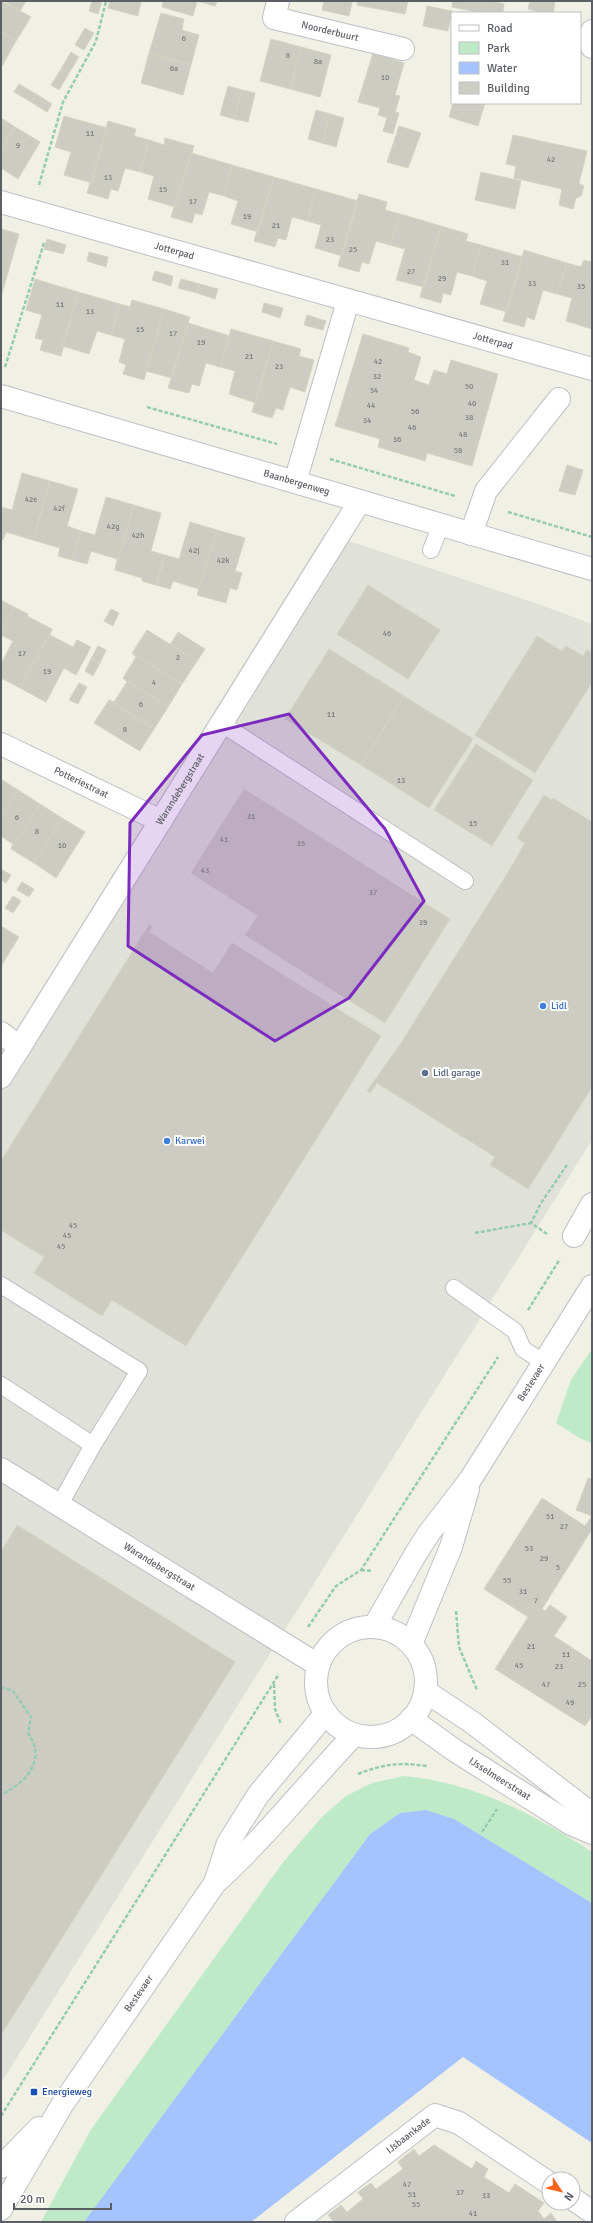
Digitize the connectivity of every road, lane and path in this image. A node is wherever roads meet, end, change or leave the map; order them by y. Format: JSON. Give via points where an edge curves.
{"nodes":[{"id":1,"x":106,"y":1,"type":"edge"},
{"id":2,"x":278,"y":1,"type":"edge"},
{"id":3,"x":592,"y":31,"type":"edge"},
{"id":4,"x":592,"y":47,"type":"edge"},
{"id":5,"x":403,"y":49,"type":"dead end"},
{"id":6,"x":1,"y":202,"type":"edge"},
{"id":7,"x":32,"y":210,"type":"junction"},
{"id":8,"x":52,"y":216,"type":"junction"},
{"id":9,"x":348,"y":301,"type":"junction"},
{"id":10,"x":5,"y":367,"type":"dead end"},
{"id":11,"x":592,"y":369,"type":"edge"},
{"id":12,"x":1,"y":396,"type":"edge"},
{"id":13,"x":559,"y":399,"type":"dead end"},
{"id":14,"x":295,"y":482,"type":"junction"},
{"id":15,"x":360,"y":501,"type":"junction"},
{"id":16,"x":441,"y":525,"type":"junction"},
{"id":17,"x":471,"y":534,"type":"junction"},
{"id":18,"x":431,"y":550,"type":"dead end"},
{"id":19,"x":592,"y":568,"type":"edge"},
{"id":20,"x":222,"y":724,"type":"junction"},
{"id":21,"x":1,"y":744,"type":"edge"},
{"id":22,"x":161,"y":822,"type":"junction"},
{"id":23,"x":465,"y":881,"type":"dead end"},
{"id":24,"x":1,"y":1033,"type":"edge"},
{"id":25,"x":20,"y":1047,"type":"junction"},
{"id":26,"x":1,"y":1078,"type":"edge"},
{"id":27,"x":567,"y":1165,"type":"dead end"},
{"id":28,"x":592,"y":1204,"type":"edge"},
{"id":29,"x":531,"y":1223,"type":"junction"},
{"id":30,"x":475,"y":1233,"type":"dead end"},
{"id":31,"x":549,"y":1235,"type":"dead end"},
{"id":32,"x":574,"y":1236,"type":"dead end"},
{"id":33,"x":1,"y":1284,"type":"edge"},
{"id":34,"x":592,"y":1286,"type":"edge"},
{"id":35,"x":454,"y":1288,"type":"dead end"},
{"id":36,"x":543,"y":1362,"type":"junction"},
{"id":37,"x":1,"y":1385,"type":"edge"},
{"id":38,"x":93,"y":1445,"type":"junction"},
{"id":39,"x":1,"y":1469,"type":"edge"},
{"id":40,"x":470,"y":1480,"type":"junction"},
{"id":41,"x":59,"y":1506,"type":"junction"},
{"id":42,"x":456,"y":1610,"type":"dead end"},
{"id":43,"x":374,"y":1627,"type":"junction"},
{"id":44,"x":411,"y":1644,"type":"junction"},
{"id":45,"x":318,"y":1665,"type":"junction"},
{"id":46,"x":1,"y":1686,"type":"edge"},
{"id":47,"x":425,"y":1691,"type":"junction"},
{"id":48,"x":326,"y":1713,"type":"junction"},
{"id":49,"x":411,"y":1719,"type":"junction"},
{"id":50,"x":473,"y":1723,"type":"junction"},
{"id":51,"x":354,"y":1735,"type":"junction"},
{"id":52,"x":454,"y":1750,"type":"junction"},
{"id":53,"x":352,"y":1776,"type":"dead end"},
{"id":54,"x":1,"y":1795,"type":"edge"},
{"id":55,"x":498,"y":1808,"type":"dead end"},
{"id":56,"x":592,"y":1814,"type":"edge"},
{"id":57,"x":482,"y":1832,"type":"dead end"},
{"id":58,"x":592,"y":1833,"type":"edge"},
{"id":59,"x":215,"y":1883,"type":"junction"},
{"id":60,"x":62,"y":2105,"type":"junction"},
{"id":61,"x":1,"y":2167,"type":"edge"},
{"id":62,"x":541,"y":2178,"type":"edge"},
{"id":63,"x":581,"y":2204,"type":"edge"},
{"id":64,"x":1,"y":2209,"type":"edge"},
{"id":65,"x":592,"y":2212,"type":"edge"},
{"id":66,"x":296,"y":2222,"type":"edge"}],
"edges":[{"from":1,"to":7,"type":"path","via":[[96,41],[63,102]]},
{"from":2,"to":5,"type":"street","name":"Noorderbuurt","via":[[274,18]]},
{"from":3,"to":4,"type":"street"},
{"from":6,"to":7,"type":"street","name":"Jotterpad"},
{"from":7,"to":8,"type":"street","name":"Jotterpad"},
{"from":8,"to":9,"type":"street","name":"Jotterpad"},
{"from":8,"to":10,"type":"path"},
{"from":9,"to":11,"type":"street","name":"Jotterpad"},
{"from":9,"to":14,"type":"street"},
{"from":12,"to":14,"type":"street","name":"Baanbergenweg"},
{"from":13,"to":17,"type":"street","via":[[486,491]]},
{"from":14,"to":15,"type":"street","name":"Baanbergenweg"},
{"from":15,"to":16,"type":"street","name":"Baanbergenweg"},
{"from":15,"to":20,"type":"street","name":"Warandebergstraat"},
{"from":16,"to":17,"type":"street","name":"Baanbergenweg"},
{"from":16,"to":18,"type":"lane"},
{"from":17,"to":19,"type":"street","name":"Baanbergenweg"},
{"from":20,"to":22,"type":"street","name":"Warandebergstraat"},
{"from":20,"to":23,"type":"lane"},
{"from":21,"to":22,"type":"street","name":"Potteriestraat"},
{"from":22,"to":25,"type":"street","name":"Warandebergstraat"},
{"from":24,"to":25,"type":"street"},
{"from":25,"to":26,"type":"street","name":"Warandebergstraat"},
{"from":27,"to":29,"type":"path","via":[[541,1203]]},
{"from":28,"to":32,"type":"street"},
{"from":29,"to":30,"type":"path"},
{"from":29,"to":31,"type":"path"},
{"from":33,"to":38,"type":"lane","via":[[139,1371]]},
{"from":34,"to":36,"type":"street","name":"Bestevaer"},
{"from":35,"to":36,"type":"lane","via":[[515,1331],[523,1349]]},
{"from":36,"to":40,"type":"street","name":"Bestevaer"},
{"from":37,"to":38,"type":"lane"},
{"from":38,"to":41,"type":"lane"},
{"from":39,"to":41,"type":"street","name":"Warandebergstraat"},
{"from":40,"to":43,"type":"street","name":"Bestevaer","via":[[429,1533]]},
{"from":40,"to":44,"type":"street","name":"Bestevaer","via":[[452,1547]]},
{"from":41,"to":45,"type":"street","name":"Warandebergstraat"},
{"from":42,"to":50,"type":"path","via":[[459,1647],[474,1685],[485,1701]]},
{"from":43,"to":44,"type":"street","via":[[392,1630]]},
{"from":43,"to":45,"type":"street","via":[[356,1629],[340,1636],[327,1648]]},
{"from":44,"to":47,"type":"street","via":[[424,1663]]},
{"from":45,"to":48,"type":"street","via":[[316,1685],[320,1705]]},
{"from":46,"to":54,"type":"path","via":[[13,1691],[31,1717],[28,1733],[35,1743],[36,1757],[26,1777],[16,1787]]},
{"from":47,"to":49,"type":"street","via":[[420,1709]]},
{"from":47,"to":50,"type":"street"},
{"from":48,"to":51,"type":"street","via":[[332,1722]]},
{"from":48,"to":59,"type":"street","name":"Bestevaer","via":[[258,1795],[228,1843]]},
{"from":49,"to":51,"type":"street","via":[[403,1728],[380,1737]]},
{"from":49,"to":52,"type":"street","name":"IJsselmeerstraat"},
{"from":50,"to":56,"type":"street"},
{"from":51,"to":59,"type":"street","name":"Bestevaer","via":[[238,1862]]},
{"from":52,"to":53,"type":"path","via":[[439,1768],[405,1763],[383,1764]]},
{"from":52,"to":58,"type":"street","name":"IJsselmeerstraat","via":[[572,1824]]},
{"from":55,"to":57,"type":"path"},
{"from":59,"to":60,"type":"street","name":"Bestevaer"},
{"from":60,"to":61,"type":"street","name":"Bestevaer"},
{"from":60,"to":64,"type":"street","name":"Bestevaer"},
{"from":62,"to":66,"type":"street","name":"IJsbaankade","via":[[460,2123],[435,2115]]},
{"from":63,"to":65,"type":"street"}]}
